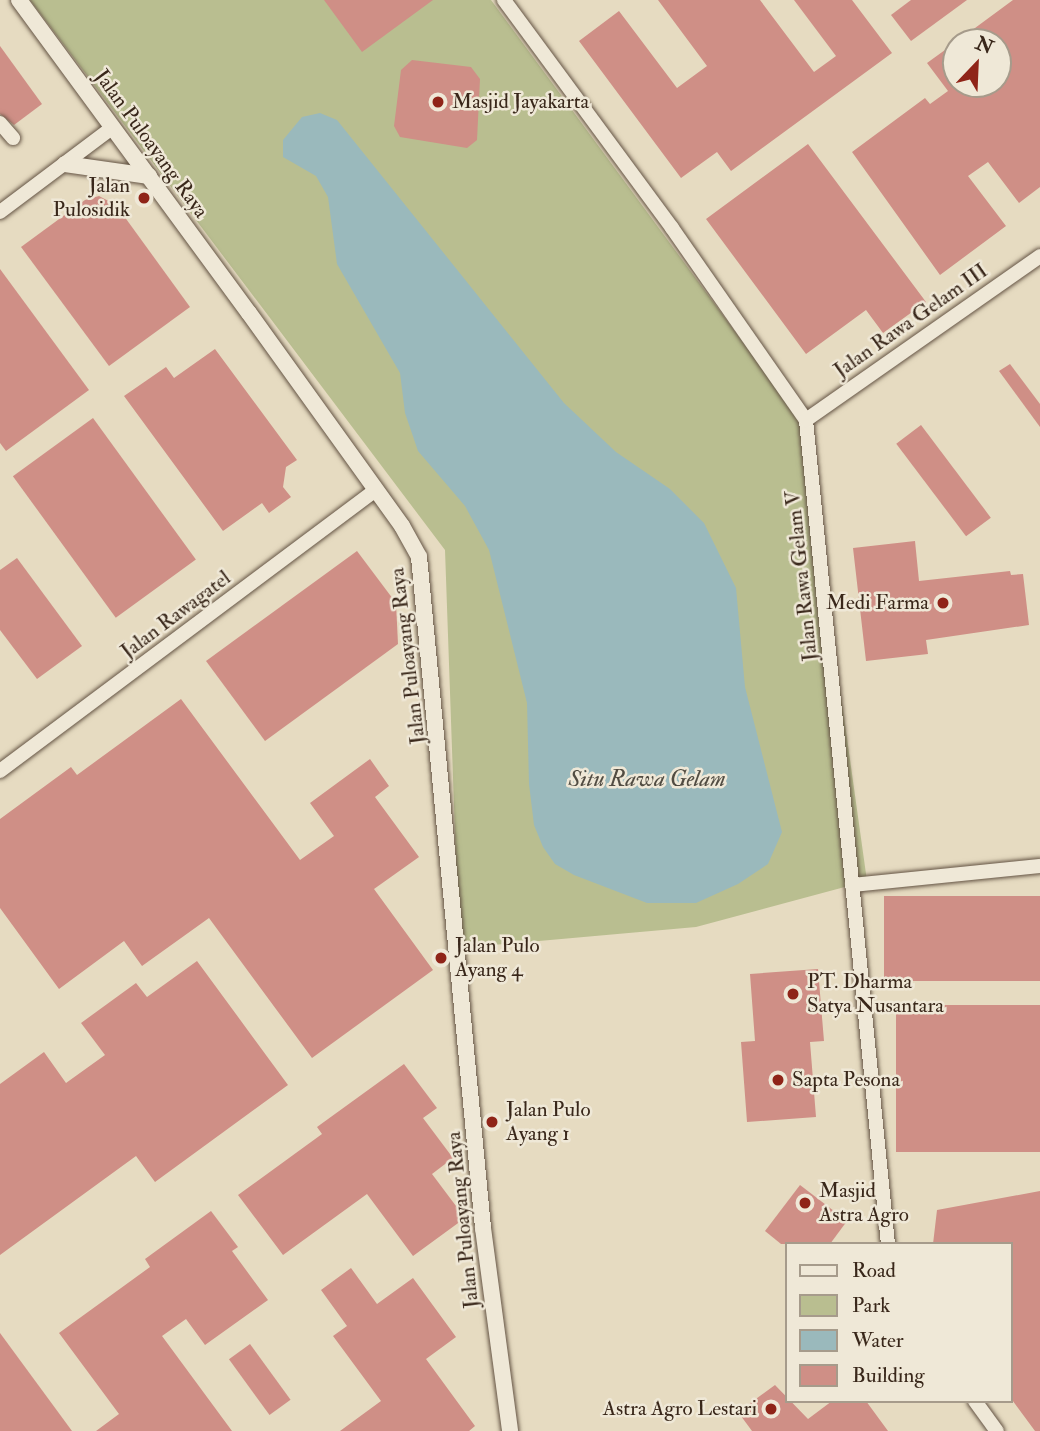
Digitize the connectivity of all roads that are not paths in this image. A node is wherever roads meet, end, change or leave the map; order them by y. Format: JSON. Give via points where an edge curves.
{"nodes":[{"id":1,"x":19,"y":0,"type":"edge"},
{"id":2,"x":504,"y":0,"type":"edge"},
{"id":3,"x":0,"y":123,"type":"edge"},
{"id":4,"x":113,"y":128,"type":"junction"},
{"id":5,"x":13,"y":138,"type":"dead end"},
{"id":6,"x":65,"y":164,"type":"junction"},
{"id":7,"x":149,"y":176,"type":"junction"},
{"id":8,"x":0,"y":212,"type":"edge"},
{"id":9,"x":1040,"y":256,"type":"edge"},
{"id":10,"x":806,"y":420,"type":"junction"},
{"id":11,"x":375,"y":490,"type":"junction"},
{"id":12,"x":0,"y":771,"type":"edge"},
{"id":13,"x":1040,"y":866,"type":"edge"},
{"id":14,"x":852,"y":885,"type":"junction"},
{"id":15,"x":888,"y":1242,"type":"edge"},
{"id":16,"x":976,"y":1403,"type":"edge"},
{"id":17,"x":510,"y":1431,"type":"edge"},
{"id":18,"x":997,"y":1431,"type":"edge"}],
"edges":[{"from":1,"to":4,"type":"street","name":"Jalan Puloayang Raya"},
{"from":2,"to":10,"type":"street","name":"Jalan Rawa Gelam V"},
{"from":3,"to":5,"type":"street"},
{"from":4,"to":6,"type":"street"},
{"from":4,"to":7,"type":"street","name":"Jalan Puloayang Raya"},
{"from":6,"to":7,"type":"street"},
{"from":6,"to":8,"type":"street"},
{"from":7,"to":11,"type":"street","name":"Jalan Puloayang Raya"},
{"from":9,"to":10,"type":"street","name":"Jalan Rawa Gelam III"},
{"from":10,"to":14,"type":"street","name":"Jalan Rawa Gelam V"},
{"from":11,"to":12,"type":"street","name":"Jalan Rawagatel"},
{"from":11,"to":17,"type":"street","name":"Jalan Puloayang Raya","via":[[412,542],[423,583],[483,1228]]},
{"from":13,"to":14,"type":"street"},
{"from":14,"to":15,"type":"street","name":"Jalan Rawa Gelam V"},
{"from":16,"to":18,"type":"street"}]}
